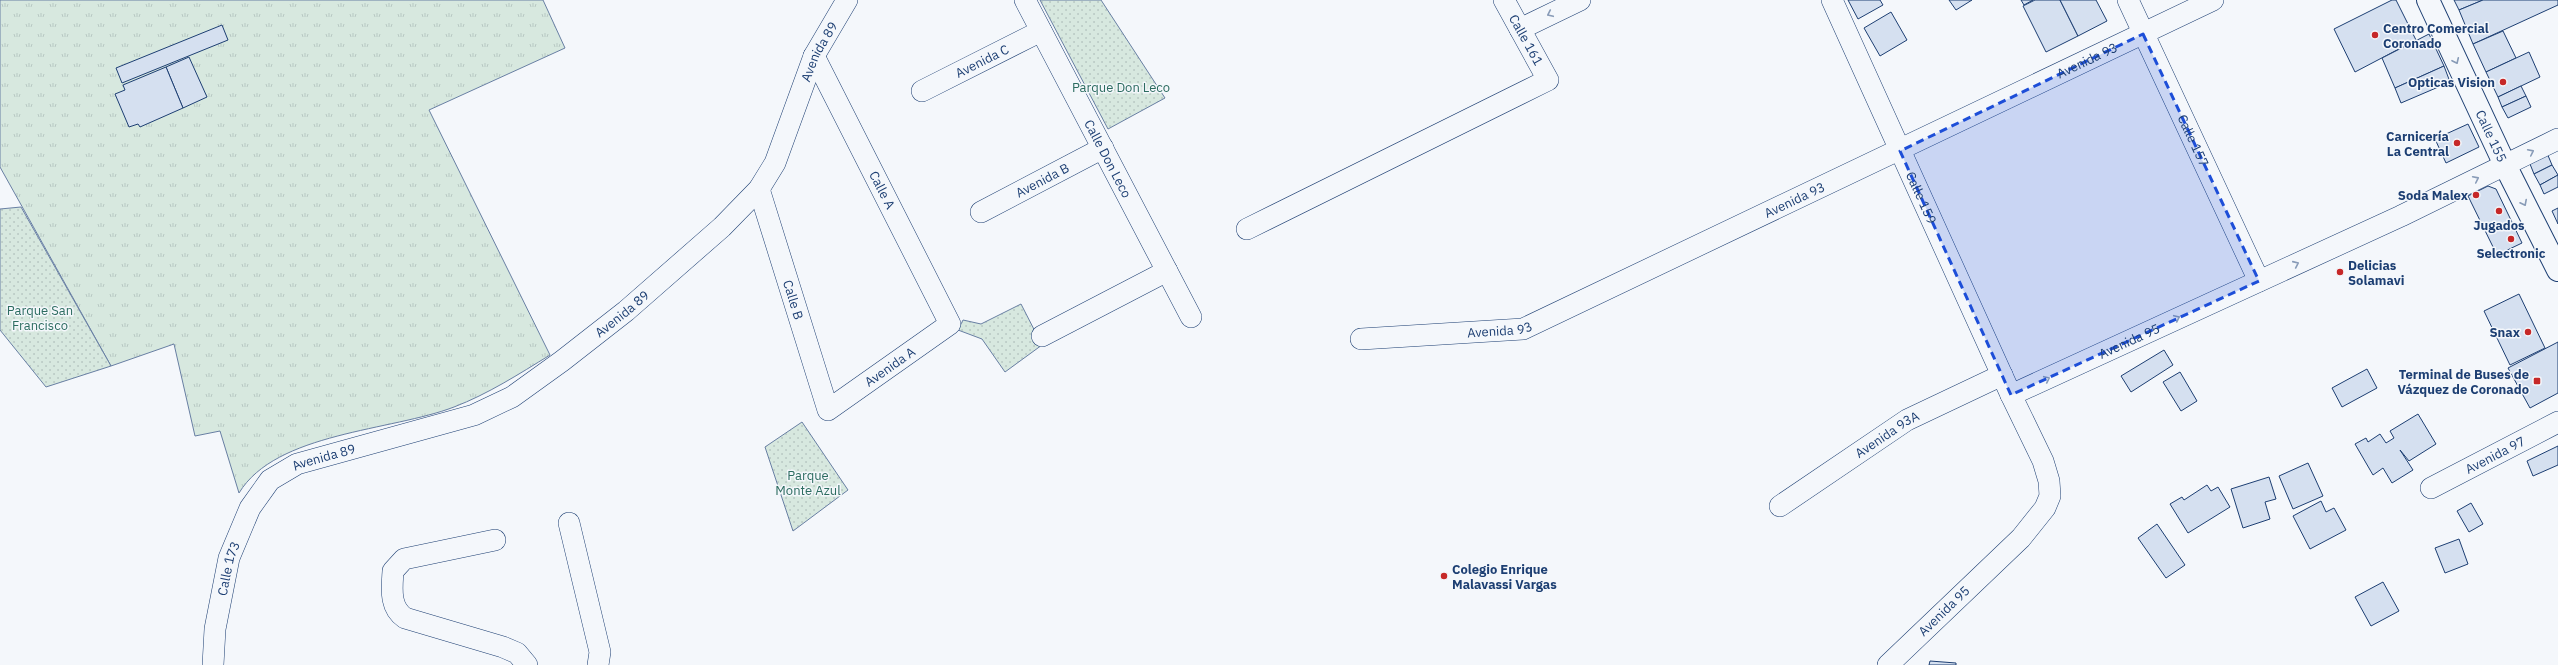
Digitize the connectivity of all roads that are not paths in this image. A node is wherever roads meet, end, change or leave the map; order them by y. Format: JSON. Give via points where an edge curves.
{"nodes":[{"id":1,"x":847,"y":0,"type":"edge"},
{"id":2,"x":1025,"y":0,"type":"edge"},
{"id":3,"x":1504,"y":0,"type":"edge"},
{"id":4,"x":1580,"y":0,"type":"edge"},
{"id":5,"x":1832,"y":0,"type":"edge"},
{"id":6,"x":2128,"y":0,"type":"edge"},
{"id":7,"x":2213,"y":0,"type":"edge"},
{"id":8,"x":2428,"y":0,"type":"edge"},
{"id":9,"x":1520,"y":28,"type":"junction"},
{"id":10,"x":1041,"y":31,"type":"junction"},
{"id":11,"x":2144,"y":34,"type":"junction"},
{"id":12,"x":814,"y":56,"type":"junction"},
{"id":13,"x":922,"y":91,"type":"dead end"},
{"id":14,"x":2558,"y":138,"type":"edge"},
{"id":15,"x":1103,"y":148,"type":"junction"},
{"id":16,"x":1900,"y":151,"type":"junction"},
{"id":17,"x":2505,"y":165,"type":"junction"},
{"id":18,"x":760,"y":189,"type":"junction"},
{"id":19,"x":981,"y":212,"type":"dead end"},
{"id":20,"x":1247,"y":229,"type":"dead end"},
{"id":21,"x":2558,"y":270,"type":"edge"},
{"id":22,"x":1167,"y":271,"type":"junction"},
{"id":23,"x":2259,"y":281,"type":"junction"},
{"id":24,"x":1191,"y":317,"type":"dead end"},
{"id":25,"x":950,"y":324,"type":"joint"},
{"id":26,"x":1042,"y":336,"type":"dead end"},
{"id":27,"x":1361,"y":339,"type":"dead end"},
{"id":28,"x":2002,"y":375,"type":"junction"},
{"id":29,"x":2011,"y":395,"type":"junction"},
{"id":30,"x":828,"y":410,"type":"joint"},
{"id":31,"x":2558,"y":422,"type":"edge"},
{"id":32,"x":270,"y":480,"type":"joint"},
{"id":33,"x":2431,"y":488,"type":"dead end"},
{"id":34,"x":1780,"y":506,"type":"dead end"},
{"id":35,"x":569,"y":523,"type":"dead end"},
{"id":36,"x":495,"y":540,"type":"dead end"},
{"id":37,"x":213,"y":665,"type":"edge"},
{"id":38,"x":527,"y":665,"type":"edge"},
{"id":39,"x":598,"y":665,"type":"edge"},
{"id":40,"x":1888,"y":665,"type":"edge"}],
"edges":[{"from":1,"to":12,"type":"street","name":"Avenida 89"},
{"from":2,"to":10,"type":"street","name":"Calle Don Leco"},
{"from":3,"to":9,"type":"street","name":"Calle 161"},
{"from":4,"to":9,"type":"street","one_way":true},
{"from":5,"to":16,"type":"street","name":"Calle 159"},
{"from":6,"to":11,"type":"street","name":"Calle 157"},
{"from":7,"to":11,"type":"street","name":"Avenida 93"},
{"from":8,"to":17,"type":"main road","name":"Calle 155","one_way":true},
{"from":9,"to":20,"type":"street","name":"Calle 161","via":[[1548,80]]},
{"from":10,"to":13,"type":"street","name":"Avenida C"},
{"from":10,"to":15,"type":"street","name":"Calle Don Leco"},
{"from":11,"to":16,"type":"street","name":"Avenida 93"},
{"from":11,"to":23,"type":"street","name":"Calle 157"},
{"from":12,"to":18,"type":"street","name":"Avenida 89","via":[[775,163]]},
{"from":12,"to":25,"type":"street","name":"Calle A"},
{"from":17,"to":14,"type":"street","name":"Avenida 95","one_way":true},
{"from":15,"to":19,"type":"street","name":"Avenida B"},
{"from":15,"to":22,"type":"street","name":"Calle Don Leco"},
{"from":16,"to":27,"type":"street","name":"Avenida 93","via":[[1523,329]]},
{"from":16,"to":28,"type":"street","name":"Calle 159"},
{"from":17,"to":21,"type":"main road","name":"Calle 155","one_way":true},
{"from":23,"to":17,"type":"street","name":"Avenida 95","one_way":true},
{"from":18,"to":30,"type":"street","name":"Calle B"},
{"from":18,"to":32,"type":"street","name":"Avenida 89","via":[[722,227],[626,311],[512,397],[474,415],[297,464]]},
{"from":22,"to":24,"type":"street","name":"Calle Don Leco"},
{"from":22,"to":26,"type":"street"},
{"from":29,"to":23,"type":"street","name":"Avenida 95","one_way":true},
{"from":25,"to":30,"type":"street","name":"Avenida A"},
{"from":28,"to":29,"type":"street","name":"Calle 159"},
{"from":28,"to":34,"type":"street","name":"Avenida 93A","via":[[1907,420]]},
{"from":29,"to":40,"type":"street","name":"Avenida 95","via":[[2045,467],[2050,496],[2045,508],[2021,538]]},
{"from":31,"to":33,"type":"street","name":"Avenida 97"},
{"from":32,"to":37,"type":"street","name":"Calle 173","via":[[250,508],[229,558],[215,628]]},
{"from":35,"to":39,"type":"street","via":[[600,652]]},
{"from":36,"to":38,"type":"street","via":[[404,559],[393,571],[394,604],[398,613],[405,618],[517,652]]}]}
